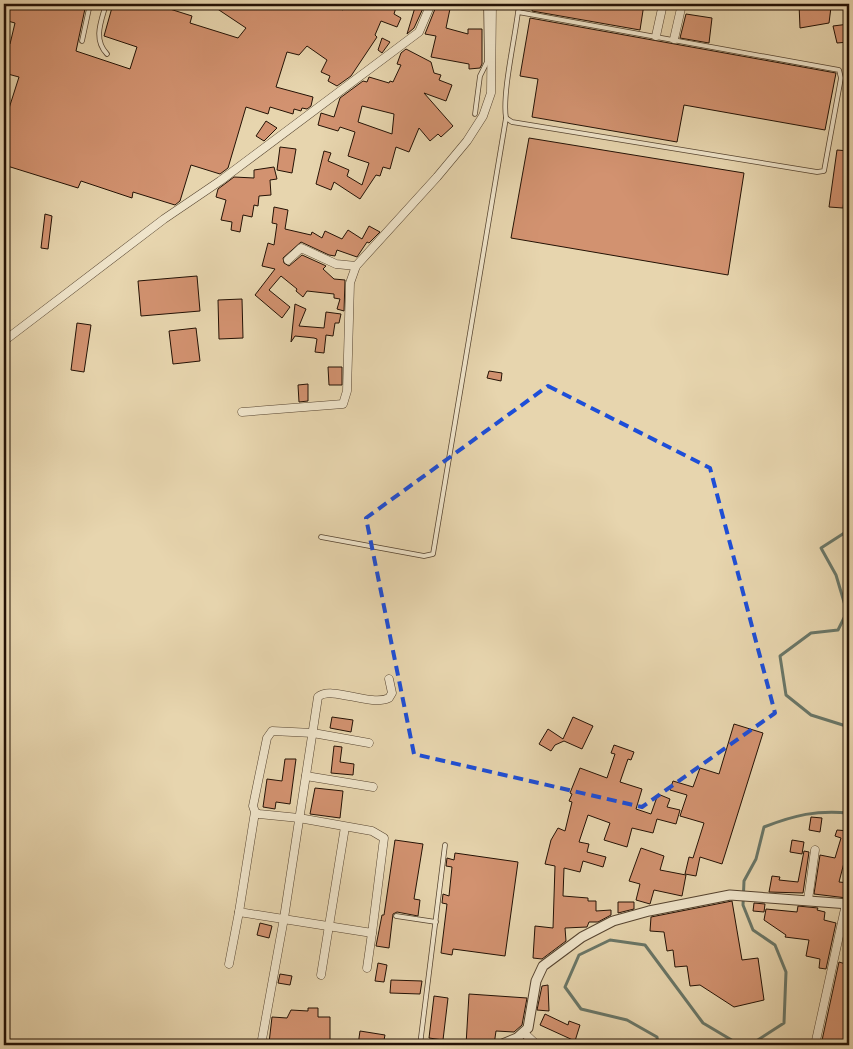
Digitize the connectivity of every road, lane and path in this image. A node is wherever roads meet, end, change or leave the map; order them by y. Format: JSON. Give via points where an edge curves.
{"nodes":[{"id":1,"x":90,"y":4,"type":"edge"},
{"id":2,"x":106,"y":4,"type":"edge"},
{"id":3,"x":431,"y":4,"type":"edge"},
{"id":4,"x":486,"y":4,"type":"edge"},
{"id":5,"x":492,"y":4,"type":"edge"},
{"id":6,"x":520,"y":4,"type":"edge"},
{"id":7,"x":663,"y":4,"type":"edge"},
{"id":8,"x":682,"y":4,"type":"edge"},
{"id":9,"x":518,"y":12,"type":"junction"},
{"id":10,"x":656,"y":36,"type":"junction"},
{"id":11,"x":674,"y":39,"type":"junction"},
{"id":12,"x":82,"y":41,"type":"dead end"},
{"id":13,"x":107,"y":54,"type":"dead end"},
{"id":14,"x":475,"y":114,"type":"dead end"},
{"id":15,"x":506,"y":118,"type":"junction"},
{"id":16,"x":288,"y":260,"type":"dead end"},
{"id":17,"x":356,"y":266,"type":"junction"},
{"id":18,"x":4,"y":341,"type":"edge"},
{"id":19,"x":242,"y":412,"type":"dead end"},
{"id":20,"x":321,"y":538,"type":"dead end"},
{"id":21,"x":389,"y":679,"type":"dead end"},
{"id":22,"x":313,"y":733,"type":"junction"},
{"id":23,"x":369,"y":743,"type":"dead end"},
{"id":24,"x":306,"y":776,"type":"junction"},
{"id":25,"x":374,"y":787,"type":"dead end"},
{"id":26,"x":255,"y":812,"type":"junction"},
{"id":27,"x":299,"y":818,"type":"junction"},
{"id":28,"x":345,"y":827,"type":"junction"},
{"id":29,"x":445,"y":845,"type":"dead end"},
{"id":30,"x":815,"y":850,"type":"dead end"},
{"id":31,"x":808,"y":900,"type":"junction"},
{"id":32,"x":848,"y":904,"type":"edge"},
{"id":33,"x":239,"y":912,"type":"junction"},
{"id":34,"x":396,"y":916,"type":"dead end"},
{"id":35,"x":284,"y":918,"type":"junction"},
{"id":36,"x":436,"y":922,"type":"junction"},
{"id":37,"x":328,"y":926,"type":"junction"},
{"id":38,"x":372,"y":933,"type":"junction"},
{"id":39,"x":229,"y":964,"type":"dead end"},
{"id":40,"x":367,"y":968,"type":"dead end"},
{"id":41,"x":321,"y":975,"type":"dead end"},
{"id":42,"x":524,"y":1033,"type":"junction"},
{"id":43,"x":238,"y":1045,"type":"edge"},
{"id":44,"x":253,"y":1045,"type":"edge"},
{"id":45,"x":261,"y":1045,"type":"edge"},
{"id":46,"x":420,"y":1045,"type":"edge"},
{"id":47,"x":500,"y":1045,"type":"edge"},
{"id":48,"x":537,"y":1045,"type":"edge"},
{"id":49,"x":815,"y":1045,"type":"edge"}],
"edges":[{"from":1,"to":12,"type":"lane"},
{"from":2,"to":13,"type":"lane","via":[[98,39]]},
{"from":3,"to":18,"type":"street","via":[[419,32]]},
{"from":4,"to":14,"type":"lane","via":[[487,62],[480,76]]},
{"from":5,"to":17,"type":"street","via":[[491,93],[483,116],[437,177]]},
{"from":6,"to":9,"type":"lane"},
{"from":7,"to":10,"type":"street"},
{"from":8,"to":11,"type":"street"},
{"from":9,"to":10,"type":"lane"},
{"from":9,"to":15,"type":"lane","via":[[504,110]]},
{"from":10,"to":11,"type":"lane"},
{"from":11,"to":15,"type":"lane","via":[[839,70],[841,78],[824,170],[807,170],[512,122]]},
{"from":15,"to":20,"type":"lane","via":[[433,554],[424,556]]},
{"from":16,"to":17,"type":"street","via":[[301,248],[336,264]]},
{"from":17,"to":19,"type":"street","via":[[350,283],[347,391],[343,404]]},
{"from":21,"to":22,"type":"street","via":[[392,693],[385,700],[320,694]]},
{"from":22,"to":23,"type":"street"},
{"from":22,"to":24,"type":"street"},
{"from":22,"to":26,"type":"street","via":[[277,730],[269,734],[253,806]]},
{"from":24,"to":25,"type":"street"},
{"from":24,"to":27,"type":"street"},
{"from":26,"to":27,"type":"street"},
{"from":26,"to":33,"type":"street"},
{"from":27,"to":28,"type":"street"},
{"from":27,"to":35,"type":"street"},
{"from":28,"to":37,"type":"street"},
{"from":28,"to":38,"type":"street","via":[[372,831],[384,839]]},
{"from":29,"to":36,"type":"lane"},
{"from":30,"to":31,"type":"street"},
{"from":31,"to":32,"type":"street"},
{"from":31,"to":42,"type":"street","via":[[730,895],[627,916],[602,926],[548,960],[539,973],[530,1020]]},
{"from":32,"to":49,"type":"street"},
{"from":33,"to":35,"type":"street"},
{"from":33,"to":39,"type":"street"},
{"from":34,"to":36,"type":"lane"},
{"from":35,"to":37,"type":"street"},
{"from":35,"to":45,"type":"street"},
{"from":36,"to":46,"type":"lane"},
{"from":37,"to":38,"type":"street"},
{"from":37,"to":41,"type":"street"},
{"from":38,"to":40,"type":"street"},
{"from":42,"to":47,"type":"street"},
{"from":42,"to":48,"type":"street"},
{"from":43,"to":44,"type":"street"}]}
